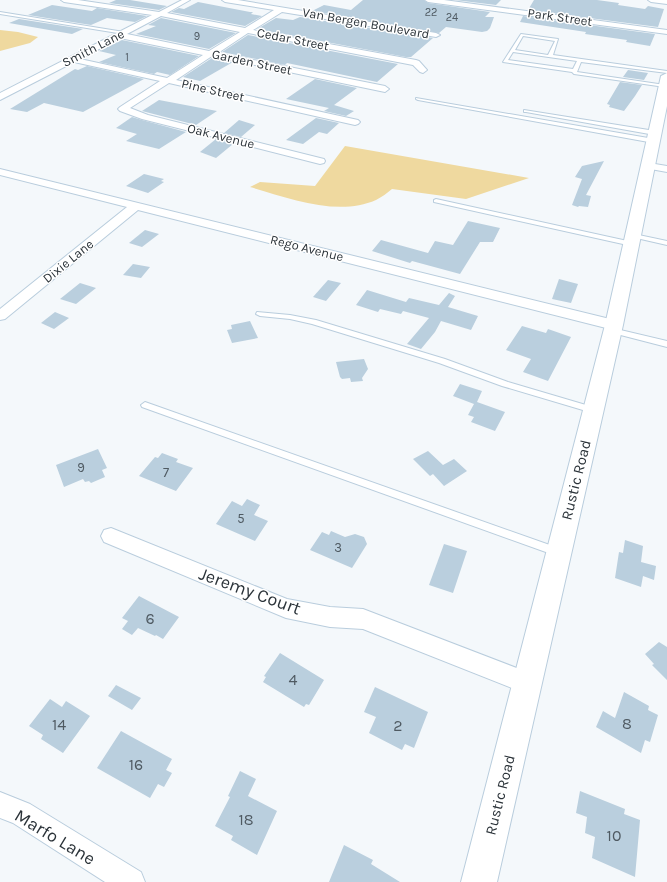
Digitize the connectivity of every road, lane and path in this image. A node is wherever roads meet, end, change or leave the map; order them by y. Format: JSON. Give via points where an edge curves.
{"nodes":[{"id":1,"x":64,"y":0,"type":"edge"},
{"id":2,"x":187,"y":0,"type":"edge"},
{"id":3,"x":225,"y":0,"type":"edge"},
{"id":4,"x":428,"y":0,"type":"edge"},
{"id":5,"x":651,"y":0,"type":"edge"},
{"id":6,"x":667,"y":2,"type":"edge"},
{"id":7,"x":281,"y":9,"type":"junction"},
{"id":8,"x":0,"y":13,"type":"edge"},
{"id":9,"x":159,"y":14,"type":"junction"},
{"id":10,"x":248,"y":30,"type":"junction"},
{"id":11,"x":667,"y":32,"type":"edge"},
{"id":12,"x":122,"y":34,"type":"junction"},
{"id":13,"x":436,"y":35,"type":"dead end"},
{"id":14,"x":512,"y":51,"type":"junction"},
{"id":15,"x":209,"y":53,"type":"junction"},
{"id":16,"x":550,"y":56,"type":"junction"},
{"id":17,"x":71,"y":59,"type":"junction"},
{"id":18,"x":580,"y":60,"type":"junction"},
{"id":19,"x":423,"y":70,"type":"dead end"},
{"id":20,"x":575,"y":71,"type":"junction"},
{"id":21,"x":666,"y":78,"type":"edge"},
{"id":22,"x":168,"y":80,"type":"junction"},
{"id":23,"x":385,"y":89,"type":"dead end"},
{"id":24,"x":0,"y":97,"type":"edge"},
{"id":25,"x":418,"y":100,"type":"dead end"},
{"id":26,"x":526,"y":111,"type":"dead end"},
{"id":27,"x":663,"y":111,"type":"edge"},
{"id":28,"x":355,"y":122,"type":"dead end"},
{"id":29,"x":654,"y":137,"type":"junction"},
{"id":30,"x":320,"y":161,"type":"dead end"},
{"id":31,"x":650,"y":166,"type":"junction"},
{"id":32,"x":667,"y":169,"type":"edge"},
{"id":33,"x":0,"y":172,"type":"edge"},
{"id":34,"x":436,"y":202,"type":"dead end"},
{"id":35,"x":136,"y":206,"type":"junction"},
{"id":36,"x":633,"y":240,"type":"junction"},
{"id":37,"x":667,"y":243,"type":"edge"},
{"id":38,"x":260,"y":314,"type":"dead end"},
{"id":39,"x":0,"y":316,"type":"edge"},
{"id":40,"x":613,"y":327,"type":"junction"},
{"id":41,"x":667,"y":344,"type":"edge"},
{"id":42,"x":145,"y":405,"type":"dead end"},
{"id":43,"x":593,"y":410,"type":"junction"},
{"id":44,"x":111,"y":536,"type":"dead end"},
{"id":45,"x":559,"y":552,"type":"junction"},
{"id":46,"x":527,"y":683,"type":"junction"},
{"id":47,"x":0,"y":805,"type":"edge"},
{"id":48,"x":131,"y":882,"type":"edge"},
{"id":49,"x":479,"y":882,"type":"edge"}],
"edges":[{"from":1,"to":9,"type":"street","name":"Cedar Street"},
{"from":2,"to":9,"type":"street","name":"Smith Lane"},
{"from":3,"to":7,"type":"street","name":"Van Bergen Boulevard"},
{"from":4,"to":11,"type":"street","name":"Park Street"},
{"from":5,"to":6,"type":"street"},
{"from":7,"to":10,"type":"street"},
{"from":7,"to":13,"type":"street","name":"Van Bergen Boulevard"},
{"from":8,"to":12,"type":"lane"},
{"from":9,"to":10,"type":"street","name":"Cedar Street"},
{"from":9,"to":12,"type":"street","name":"Smith Lane"},
{"from":10,"to":15,"type":"street"},
{"from":10,"to":19,"type":"street","name":"Cedar Street","via":[[416,63]]},
{"from":12,"to":15,"type":"street","name":"Garden Street"},
{"from":12,"to":17,"type":"street","name":"Smith Lane"},
{"from":14,"to":16,"type":"lane"},
{"from":14,"to":16,"type":"lane","via":[[522,35],[557,40]]},
{"from":14,"to":20,"type":"lane","via":[[505,61]]},
{"from":15,"to":22,"type":"street"},
{"from":15,"to":23,"type":"street","name":"Garden Street"},
{"from":16,"to":18,"type":"lane"},
{"from":17,"to":22,"type":"street","name":"Pine Street"},
{"from":17,"to":24,"type":"street","name":"Smith Lane"},
{"from":18,"to":20,"type":"lane"},
{"from":18,"to":21,"type":"lane"},
{"from":20,"to":21,"type":"lane","via":[[574,73]]},
{"from":21,"to":27,"type":"street","name":"Rustic Road"},
{"from":22,"to":28,"type":"street","name":"Pine Street"},
{"from":22,"to":30,"type":"street","name":"Oak Avenue","via":[[124,109],[145,117]]},
{"from":25,"to":29,"type":"lane"},
{"from":26,"to":29,"type":"lane"},
{"from":27,"to":29,"type":"street","name":"Rustic Road"},
{"from":29,"to":31,"type":"street","name":"Rustic Road"},
{"from":31,"to":32,"type":"street"},
{"from":31,"to":36,"type":"street","name":"Rustic Road"},
{"from":33,"to":35,"type":"street","name":"Rego Avenue"},
{"from":34,"to":36,"type":"lane"},
{"from":35,"to":39,"type":"street","name":"Dixie Lane"},
{"from":35,"to":40,"type":"street","name":"Rego Avenue"},
{"from":36,"to":37,"type":"lane"},
{"from":36,"to":40,"type":"street","name":"Rustic Road"},
{"from":38,"to":43,"type":"lane","via":[[313,322]]},
{"from":40,"to":41,"type":"lane"},
{"from":40,"to":43,"type":"street","name":"Rustic Road"},
{"from":42,"to":45,"type":"lane"},
{"from":43,"to":45,"type":"street","name":"Rustic Road"},
{"from":44,"to":46,"type":"street","name":"Jeremy Court","via":[[286,608],[330,617],[363,619]]},
{"from":45,"to":46,"type":"street","name":"Rustic Road"},
{"from":46,"to":49,"type":"street","name":"Rustic Road"},
{"from":47,"to":48,"type":"street","name":"Marfo Lane","via":[[21,813]]}]}
